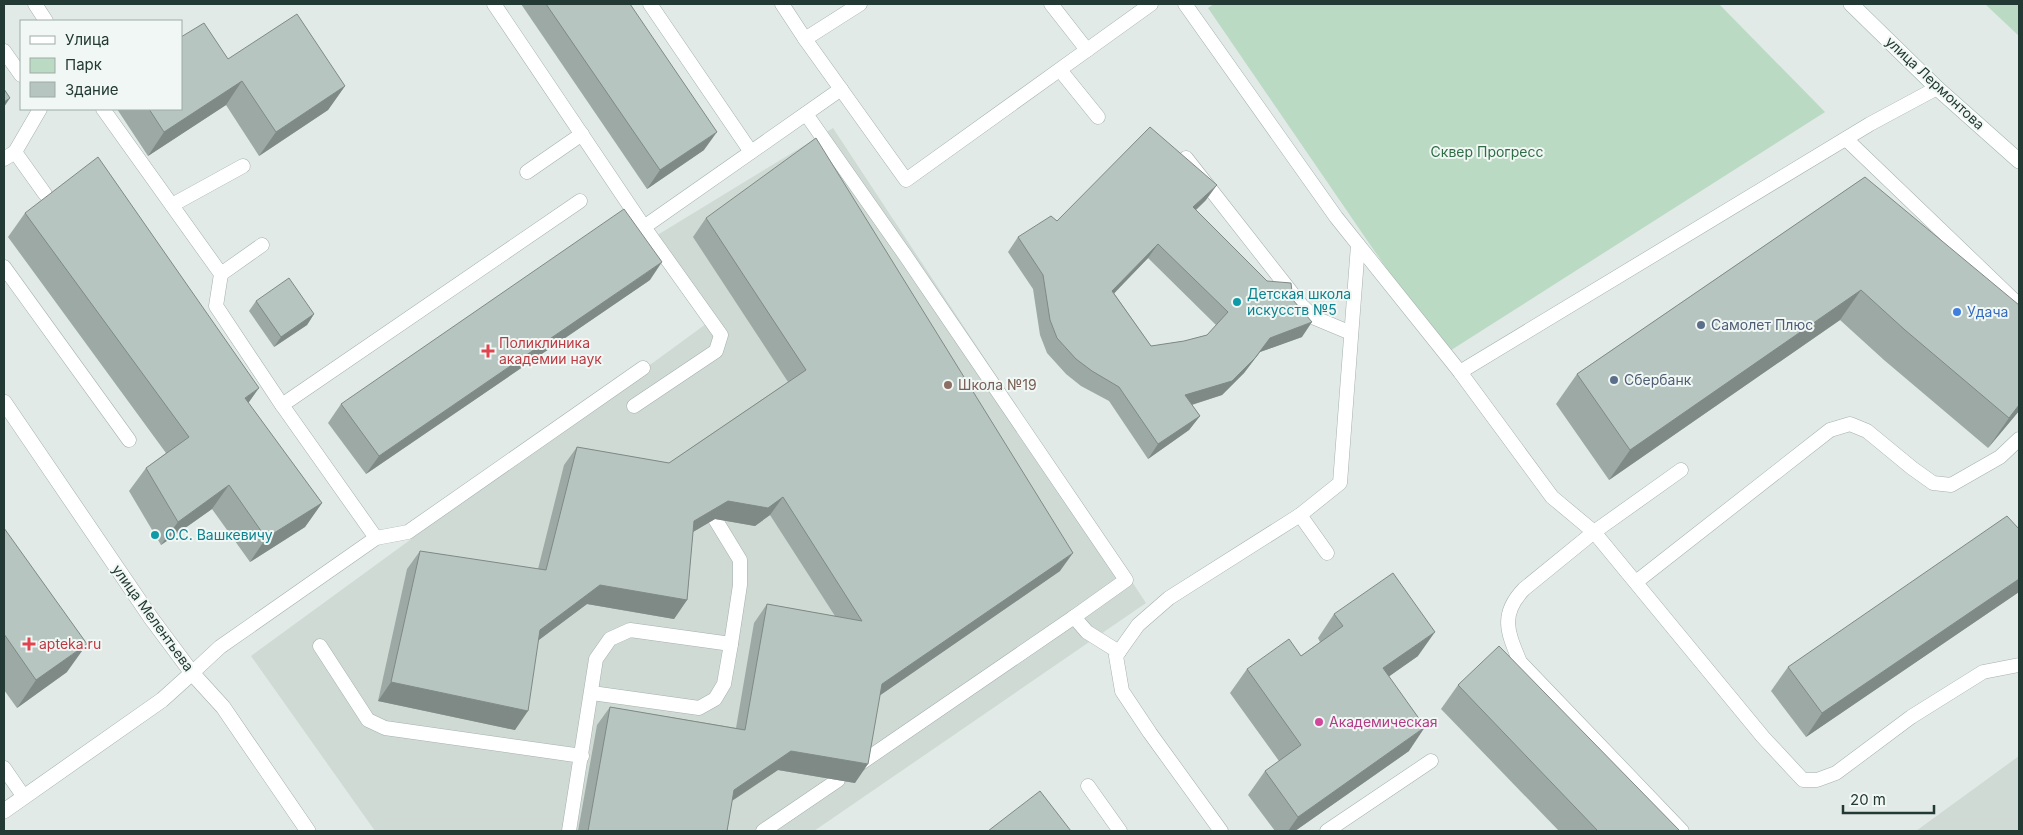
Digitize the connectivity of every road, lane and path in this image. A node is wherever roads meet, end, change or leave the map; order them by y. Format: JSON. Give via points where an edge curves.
{"nodes":[{"id":1,"x":35,"y":4,"type":"edge"},
{"id":2,"x":494,"y":4,"type":"edge"},
{"id":3,"x":650,"y":4,"type":"edge"},
{"id":4,"x":782,"y":4,"type":"edge"},
{"id":5,"x":860,"y":4,"type":"edge"},
{"id":6,"x":1051,"y":4,"type":"edge"},
{"id":7,"x":1151,"y":4,"type":"edge"},
{"id":8,"x":1185,"y":4,"type":"edge"},
{"id":9,"x":1852,"y":4,"type":"edge"},
{"id":10,"x":45,"y":20,"type":"edge"},
{"id":11,"x":805,"y":39,"type":"junction"},
{"id":12,"x":1087,"y":50,"type":"junction"},
{"id":13,"x":4,"y":51,"type":"edge"},
{"id":14,"x":1060,"y":70,"type":"junction"},
{"id":15,"x":20,"y":74,"type":"edge"},
{"id":16,"x":1936,"y":88,"type":"junction"},
{"id":17,"x":841,"y":89,"type":"junction"},
{"id":18,"x":39,"y":110,"type":"edge"},
{"id":19,"x":104,"y":110,"type":"edge"},
{"id":20,"x":806,"y":114,"type":"junction"},
{"id":21,"x":1098,"y":117,"type":"dead end"},
{"id":22,"x":582,"y":134,"type":"junction"},
{"id":23,"x":1846,"y":139,"type":"junction"},
{"id":24,"x":751,"y":152,"type":"junction"},
{"id":25,"x":9,"y":155,"type":"edge"},
{"id":26,"x":1186,"y":158,"type":"edge"},
{"id":27,"x":2019,"y":162,"type":"edge"},
{"id":28,"x":243,"y":166,"type":"dead end"},
{"id":29,"x":527,"y":172,"type":"dead end"},
{"id":30,"x":45,"y":194,"type":"dead end"},
{"id":31,"x":580,"y":201,"type":"dead end"},
{"id":32,"x":172,"y":205,"type":"junction"},
{"id":33,"x":644,"y":227,"type":"junction"},
{"id":34,"x":262,"y":245,"type":"dead end"},
{"id":35,"x":1358,"y":245,"type":"junction"},
{"id":36,"x":4,"y":267,"type":"edge"},
{"id":37,"x":221,"y":274,"type":"junction"},
{"id":38,"x":2019,"y":305,"type":"edge"},
{"id":39,"x":1351,"y":333,"type":"junction"},
{"id":40,"x":643,"y":368,"type":"dead end"},
{"id":41,"x":1460,"y":372,"type":"junction"},
{"id":42,"x":4,"y":402,"type":"edge"},
{"id":43,"x":282,"y":405,"type":"junction"},
{"id":44,"x":634,"y":406,"type":"dead end"},
{"id":45,"x":129,"y":440,"type":"dead end"},
{"id":46,"x":2019,"y":440,"type":"edge"},
{"id":47,"x":1681,"y":470,"type":"dead end"},
{"id":48,"x":1300,"y":515,"type":"junction"},
{"id":49,"x":715,"y":519,"type":"edge"},
{"id":50,"x":1594,"y":532,"type":"junction"},
{"id":51,"x":376,"y":538,"type":"junction"},
{"id":52,"x":1327,"y":553,"type":"dead end"},
{"id":53,"x":1636,"y":582,"type":"junction"},
{"id":54,"x":1074,"y":617,"type":"junction"},
{"id":55,"x":731,"y":644,"type":"junction"},
{"id":56,"x":320,"y":646,"type":"dead end"},
{"id":57,"x":1119,"y":652,"type":"junction"},
{"id":58,"x":2019,"y":665,"type":"edge"},
{"id":59,"x":192,"y":673,"type":"junction"},
{"id":60,"x":592,"y":694,"type":"junction"},
{"id":61,"x":582,"y":756,"type":"junction"},
{"id":62,"x":1430,"y":761,"type":"dead end"},
{"id":63,"x":858,"y":765,"type":"edge"},
{"id":64,"x":4,"y":768,"type":"edge"},
{"id":65,"x":838,"y":780,"type":"edge"},
{"id":66,"x":1088,"y":786,"type":"dead end"},
{"id":67,"x":24,"y":797,"type":"junction"},
{"id":68,"x":4,"y":812,"type":"edge"},
{"id":69,"x":308,"y":831,"type":"edge"},
{"id":70,"x":569,"y":831,"type":"edge"},
{"id":71,"x":762,"y":831,"type":"edge"},
{"id":72,"x":1120,"y":831,"type":"edge"},
{"id":73,"x":1221,"y":831,"type":"edge"},
{"id":74,"x":1327,"y":831,"type":"edge"},
{"id":75,"x":1682,"y":831,"type":"edge"}],
"edges":[{"from":1,"to":10,"type":"lane"},
{"from":2,"to":22,"type":"lane"},
{"from":3,"to":24,"type":"lane"},
{"from":4,"to":11,"type":"lane"},
{"from":5,"to":11,"type":"lane"},
{"from":6,"to":12,"type":"lane"},
{"from":7,"to":12,"type":"lane"},
{"from":8,"to":35,"type":"lane"},
{"from":9,"to":16,"type":"street","name":"улица Лермонтова"},
{"from":11,"to":17,"type":"lane"},
{"from":12,"to":14,"type":"lane"},
{"from":13,"to":15,"type":"lane"},
{"from":14,"to":17,"type":"lane","via":[[906,180]]},
{"from":14,"to":21,"type":"lane"},
{"from":16,"to":23,"type":"lane"},
{"from":16,"to":27,"type":"street","name":"улица Лермонтова"},
{"from":17,"to":20,"type":"lane"},
{"from":18,"to":25,"type":"lane"},
{"from":19,"to":32,"type":"lane"},
{"from":20,"to":24,"type":"lane"},
{"from":20,"to":54,"type":"lane","via":[[1126,580]]},
{"from":22,"to":29,"type":"lane"},
{"from":22,"to":33,"type":"lane"},
{"from":23,"to":38,"type":"lane"},
{"from":23,"to":41,"type":"lane"},
{"from":24,"to":33,"type":"lane"},
{"from":25,"to":30,"type":"lane"},
{"from":26,"to":39,"type":"lane","via":[[1302,306],[1315,318]]},
{"from":28,"to":32,"type":"lane"},
{"from":31,"to":43,"type":"lane"},
{"from":32,"to":37,"type":"lane"},
{"from":33,"to":44,"type":"lane","via":[[721,335],[716,351]]},
{"from":34,"to":37,"type":"lane"},
{"from":35,"to":39,"type":"lane"},
{"from":35,"to":41,"type":"lane"},
{"from":36,"to":45,"type":"lane"},
{"from":37,"to":43,"type":"lane","via":[[216,306]]},
{"from":39,"to":48,"type":"lane","via":[[1340,483]]},
{"from":40,"to":51,"type":"lane","via":[[408,532]]},
{"from":41,"to":50,"type":"lane","via":[[1552,497]]},
{"from":42,"to":59,"type":"street","name":"улица Мелентьева"},
{"from":43,"to":51,"type":"lane"},
{"from":46,"to":53,"type":"lane","via":[[2000,457],[1951,485],[1933,483],[1868,431],[1850,424],[1830,430]]},
{"from":47,"to":50,"type":"lane"},
{"from":48,"to":52,"type":"lane"},
{"from":48,"to":57,"type":"lane","via":[[1169,598],[1138,625]]},
{"from":49,"to":55,"type":"lane","via":[[740,560],[740,585]]},
{"from":50,"to":53,"type":"lane"},
{"from":50,"to":75,"type":"lane","via":[[1517,597],[1508,619],[1508,632],[1520,662]]},
{"from":51,"to":59,"type":"lane","via":[[220,647]]},
{"from":53,"to":58,"type":"lane","via":[[1763,737],[1803,780],[1818,780],[1836,773],[1911,717],[1983,672]]},
{"from":54,"to":57,"type":"lane","via":[[1087,632]]},
{"from":54,"to":63,"type":"lane"},
{"from":55,"to":60,"type":"lane","via":[[630,630],[610,639],[596,659]]},
{"from":55,"to":60,"type":"lane","via":[[724,684],[715,699],[699,708]]},
{"from":56,"to":61,"type":"lane","via":[[368,720],[385,728]]},
{"from":57,"to":73,"type":"lane","via":[[1116,656],[1122,691]]},
{"from":59,"to":67,"type":"street","via":[[162,700]]},
{"from":59,"to":69,"type":"street","name":"улица Мелентьева","via":[[222,708]]},
{"from":60,"to":61,"type":"lane"},
{"from":61,"to":70,"type":"lane"},
{"from":62,"to":74,"type":"lane"},
{"from":64,"to":67,"type":"lane"},
{"from":65,"to":71,"type":"lane"},
{"from":66,"to":72,"type":"lane"},
{"from":67,"to":68,"type":"street"}]}
